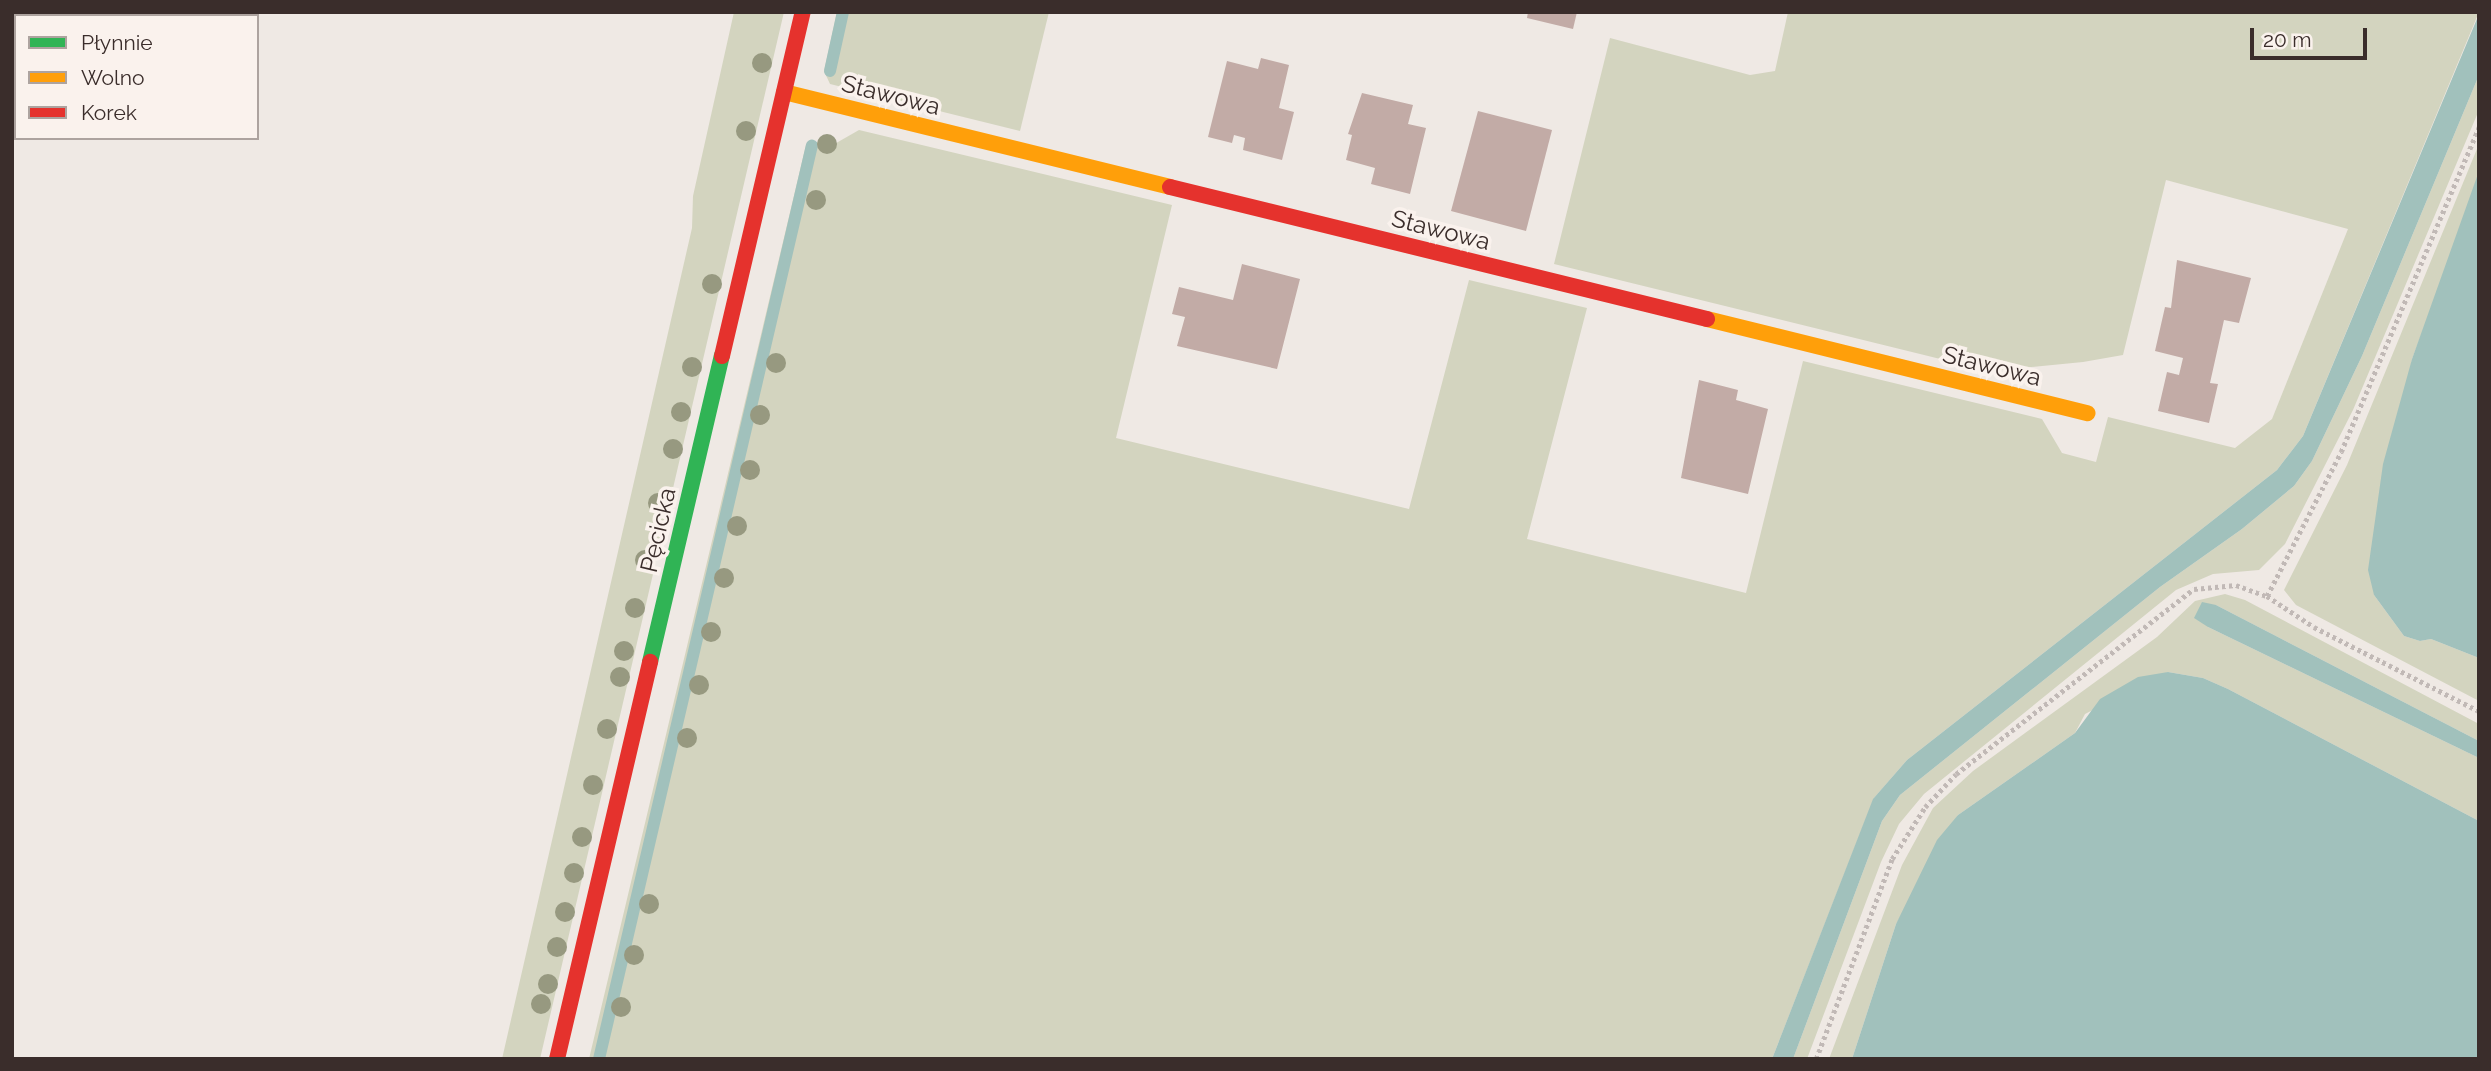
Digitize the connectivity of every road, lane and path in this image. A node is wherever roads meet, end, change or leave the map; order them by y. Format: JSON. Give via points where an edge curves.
{"nodes":[{"id":1,"x":803,"y":12,"type":"edge"},
{"id":2,"x":784,"y":92,"type":"junction"},
{"id":3,"x":2479,"y":127,"type":"edge"},
{"id":4,"x":2088,"y":413,"type":"dead end"},
{"id":5,"x":2267,"y":596,"type":"junction"},
{"id":6,"x":2479,"y":711,"type":"edge"},
{"id":7,"x":557,"y":1059,"type":"edge"},
{"id":8,"x":1816,"y":1059,"type":"edge"}],
"edges":[{"from":1,"to":2,"type":"street","name":"Pęcicka"},
{"from":2,"to":4,"type":"street","name":"Stawowa"},
{"from":2,"to":7,"type":"street","name":"Pęcicka"},
{"from":3,"to":5,"type":"path","via":[[2341,452]]},
{"from":5,"to":6,"type":"path","via":[[2314,627]]},
{"from":5,"to":8,"type":"path","via":[[2236,584],[2205,584],[2194,589],[1956,774],[1925,807],[1892,859]]}]}
